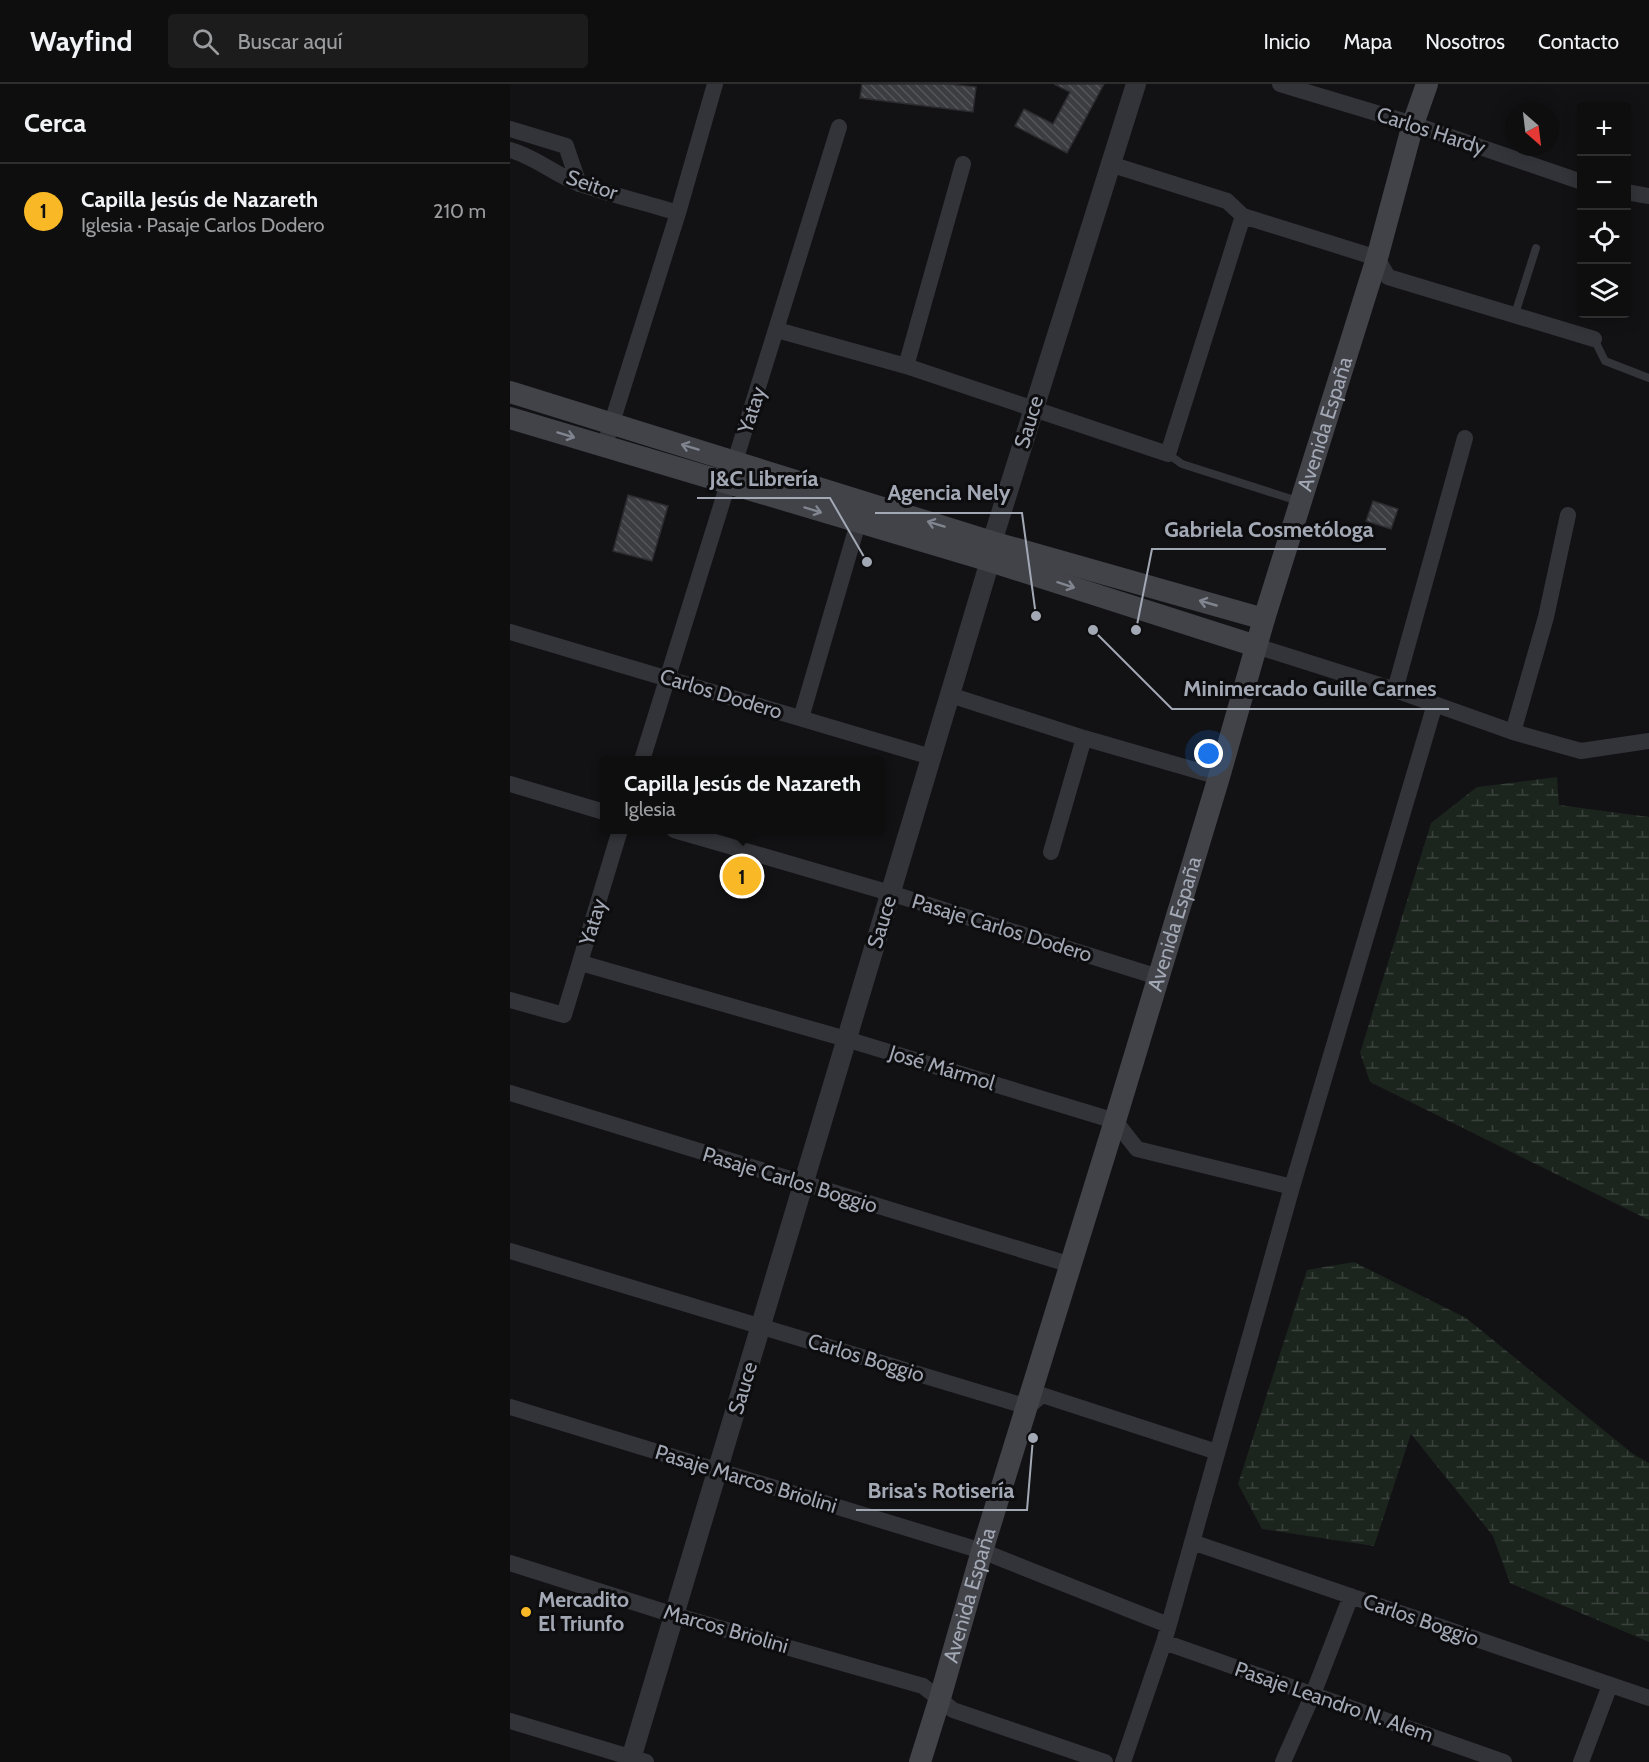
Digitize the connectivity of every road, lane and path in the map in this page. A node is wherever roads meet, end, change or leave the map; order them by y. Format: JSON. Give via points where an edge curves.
{"nodes":[{"id":1,"x":715,"y":84,"type":"edge"},
{"id":2,"x":1136,"y":84,"type":"edge"},
{"id":3,"x":1280,"y":84,"type":"edge"},
{"id":4,"x":1427,"y":84,"type":"edge"},
{"id":5,"x":1413,"y":124,"type":"junction"},
{"id":6,"x":839,"y":127,"type":"dead end"},
{"id":7,"x":510,"y":129,"type":"edge"},
{"id":8,"x":510,"y":150,"type":"edge"},
{"id":9,"x":963,"y":164,"type":"dead end"},
{"id":10,"x":1110,"y":164,"type":"junction"},
{"id":11,"x":1577,"y":181,"type":"edge"},
{"id":12,"x":579,"y":184,"type":"junction"},
{"id":13,"x":1631,"y":193,"type":"edge"},
{"id":14,"x":1649,"y":196,"type":"edge"},
{"id":15,"x":678,"y":213,"type":"junction"},
{"id":16,"x":1243,"y":216,"type":"junction"},
{"id":17,"x":1536,"y":248,"type":"dead end"},
{"id":18,"x":1377,"y":258,"type":"junction"},
{"id":19,"x":1515,"y":314,"type":"junction"},
{"id":20,"x":777,"y":330,"type":"junction"},
{"id":21,"x":1594,"y":339,"type":"joint"},
{"id":22,"x":906,"y":366,"type":"junction"},
{"id":23,"x":1649,"y":378,"type":"edge"},
{"id":24,"x":510,"y":392,"type":"edge"},
{"id":25,"x":1034,"y":408,"type":"junction"},
{"id":26,"x":510,"y":418,"type":"edge"},
{"id":27,"x":612,"y":423,"type":"junction"},
{"id":28,"x":1465,"y":438,"type":"dead end"},
{"id":29,"x":604,"y":447,"type":"junction"},
{"id":30,"x":1168,"y":454,"type":"junction"},
{"id":31,"x":735,"y":461,"type":"junction"},
{"id":32,"x":728,"y":484,"type":"junction"},
{"id":33,"x":1301,"y":502,"type":"junction"},
{"id":34,"x":1568,"y":515,"type":"dead end"},
{"id":35,"x":858,"y":523,"type":"junction"},
{"id":36,"x":991,"y":551,"type":"junction"},
{"id":37,"x":1264,"y":619,"type":"junction"},
{"id":38,"x":510,"y":632,"type":"edge"},
{"id":39,"x":1256,"y":646,"type":"junction"},
{"id":40,"x":667,"y":679,"type":"junction"},
{"id":41,"x":1395,"y":690,"type":"junction"},
{"id":42,"x":950,"y":695,"type":"junction"},
{"id":43,"x":1435,"y":704,"type":"junction"},
{"id":44,"x":801,"y":718,"type":"junction"},
{"id":45,"x":1513,"y":732,"type":"junction"},
{"id":46,"x":1084,"y":738,"type":"junction"},
{"id":47,"x":1649,"y":741,"type":"edge"},
{"id":48,"x":643,"y":756,"type":"edge"},
{"id":49,"x":931,"y":757,"type":"junction"},
{"id":50,"x":1219,"y":777,"type":"junction"},
{"id":51,"x":510,"y":784,"type":"edge"},
{"id":52,"x":600,"y":811,"type":"edge"},
{"id":53,"x":619,"y":834,"type":"edge"},
{"id":54,"x":688,"y":834,"type":"edge"},
{"id":55,"x":1051,"y":852,"type":"dead end"},
{"id":56,"x":890,"y":893,"type":"junction"},
{"id":57,"x":581,"y":963,"type":"junction"},
{"id":58,"x":1158,"y":977,"type":"junction"},
{"id":59,"x":510,"y":1000,"type":"edge"},
{"id":60,"x":846,"y":1039,"type":"junction"},
{"id":61,"x":510,"y":1094,"type":"edge"},
{"id":62,"x":1114,"y":1121,"type":"junction"},
{"id":63,"x":803,"y":1184,"type":"junction"},
{"id":64,"x":1292,"y":1187,"type":"junction"},
{"id":65,"x":510,"y":1251,"type":"edge"},
{"id":66,"x":1071,"y":1264,"type":"junction"},
{"id":67,"x":761,"y":1328,"type":"junction"},
{"id":68,"x":510,"y":1407,"type":"edge"},
{"id":69,"x":1028,"y":1407,"type":"junction"},
{"id":70,"x":1217,"y":1452,"type":"junction"},
{"id":71,"x":718,"y":1470,"type":"junction"},
{"id":72,"x":1192,"y":1542,"type":"junction"},
{"id":73,"x":982,"y":1551,"type":"junction"},
{"id":74,"x":510,"y":1563,"type":"edge"},
{"id":75,"x":1351,"y":1596,"type":"junction"},
{"id":76,"x":674,"y":1614,"type":"junction"},
{"id":77,"x":1168,"y":1625,"type":"junction"},
{"id":78,"x":1164,"y":1642,"type":"junction"},
{"id":79,"x":1610,"y":1685,"type":"junction"},
{"id":80,"x":1313,"y":1694,"type":"junction"},
{"id":81,"x":940,"y":1698,"type":"junction"},
{"id":82,"x":1649,"y":1698,"type":"edge"},
{"id":83,"x":510,"y":1721,"type":"edge"},
{"id":84,"x":636,"y":1761,"type":"edge"},
{"id":85,"x":920,"y":1762,"type":"edge"},
{"id":86,"x":1105,"y":1762,"type":"edge"},
{"id":87,"x":1123,"y":1762,"type":"edge"},
{"id":88,"x":1283,"y":1762,"type":"edge"},
{"id":89,"x":1504,"y":1762,"type":"edge"},
{"id":90,"x":1581,"y":1762,"type":"edge"}],
"edges":[{"from":1,"to":15,"type":"street"},
{"from":2,"to":10,"type":"street","name":"Sauce"},
{"from":3,"to":5,"type":"street","name":"Carlos Hardy"},
{"from":4,"to":5,"type":"main road","name":"Avenida España"},
{"from":5,"to":11,"type":"street","name":"Carlos Hardy"},
{"from":5,"to":18,"type":"main road","name":"Avenida España"},
{"from":6,"to":20,"type":"street","name":"Yatay"},
{"from":7,"to":12,"type":"street","via":[[566,146]]},
{"from":8,"to":12,"type":"street","name":"Seitor","via":[[527,154]]},
{"from":9,"to":22,"type":"street"},
{"from":10,"to":16,"type":"street","via":[[1227,201]]},
{"from":10,"to":25,"type":"street","name":"Sauce"},
{"from":12,"to":15,"type":"street","name":"Seitor"},
{"from":13,"to":14,"type":"street"},
{"from":15,"to":27,"type":"street"},
{"from":16,"to":18,"type":"street"},
{"from":16,"to":30,"type":"street"},
{"from":17,"to":19,"type":"lane"},
{"from":18,"to":19,"type":"street","via":[[1388,277]]},
{"from":18,"to":33,"type":"main road","name":"Avenida España"},
{"from":19,"to":21,"type":"street"},
{"from":20,"to":22,"type":"street"},
{"from":20,"to":31,"type":"street","name":"Yatay"},
{"from":21,"to":23,"type":"lane","via":[[1605,361]]},
{"from":22,"to":25,"type":"street"},
{"from":24,"to":27,"type":"main road"},
{"from":25,"to":30,"type":"street"},
{"from":25,"to":36,"type":"street","name":"Sauce"},
{"from":26,"to":29,"type":"main road","one_way":true},
{"from":27,"to":29,"type":"street"},
{"from":31,"to":27,"type":"main road","one_way":true},
{"from":28,"to":41,"type":"street"},
{"from":29,"to":32,"type":"main road"},
{"from":30,"to":33,"type":"lane","via":[[1182,464]]},
{"from":31,"to":32,"type":"street","name":"Yatay"},
{"from":36,"to":31,"type":"main road","one_way":true},
{"from":32,"to":35,"type":"main road","one_way":true},
{"from":32,"to":40,"type":"street","name":"Yatay"},
{"from":33,"to":37,"type":"main road","name":"Avenida España"},
{"from":34,"to":45,"type":"street","via":[[1546,617]]},
{"from":35,"to":36,"type":"main road"},
{"from":35,"to":44,"type":"street"},
{"from":37,"to":36,"type":"main road","one_way":true},
{"from":36,"to":39,"type":"main road","one_way":true},
{"from":36,"to":42,"type":"street","name":"Sauce"},
{"from":37,"to":39,"type":"main road","name":"Avenida España"},
{"from":38,"to":40,"type":"street","name":"Carlos Dodero"},
{"from":39,"to":41,"type":"street"},
{"from":39,"to":50,"type":"main road","name":"Avenida España"},
{"from":40,"to":44,"type":"street","name":"Carlos Dodero"},
{"from":40,"to":48,"type":"street","name":"Yatay"},
{"from":41,"to":43,"type":"street"},
{"from":42,"to":46,"type":"street"},
{"from":42,"to":49,"type":"street","name":"Sauce"},
{"from":43,"to":45,"type":"street"},
{"from":43,"to":64,"type":"street"},
{"from":44,"to":49,"type":"street","name":"Carlos Dodero"},
{"from":45,"to":47,"type":"street","via":[[1581,751]]},
{"from":46,"to":50,"type":"street"},
{"from":46,"to":55,"type":"street"},
{"from":49,"to":56,"type":"street","name":"Sauce"},
{"from":50,"to":58,"type":"main road","name":"Avenida España"},
{"from":51,"to":52,"type":"street"},
{"from":53,"to":57,"type":"street","name":"Yatay"},
{"from":54,"to":56,"type":"street","name":"Pasaje Carlos Dodero"},
{"from":56,"to":58,"type":"street","name":"Pasaje Carlos Dodero"},
{"from":56,"to":60,"type":"street","name":"Sauce"},
{"from":57,"to":59,"type":"street","name":"Yatay","via":[[564,1015]]},
{"from":57,"to":60,"type":"street","name":"José Mármol"},
{"from":58,"to":62,"type":"main road","name":"Avenida España"},
{"from":60,"to":62,"type":"street","name":"José Mármol"},
{"from":60,"to":63,"type":"street","name":"Sauce"},
{"from":61,"to":63,"type":"street","name":"Pasaje Carlos Boggio"},
{"from":62,"to":64,"type":"street","via":[[1137,1149]]},
{"from":62,"to":66,"type":"main road","name":"Avenida España"},
{"from":63,"to":66,"type":"street","name":"Pasaje Carlos Boggio"},
{"from":63,"to":67,"type":"street","name":"Sauce"},
{"from":64,"to":70,"type":"street"},
{"from":65,"to":67,"type":"street","name":"Carlos Boggio"},
{"from":66,"to":69,"type":"main road","name":"Avenida España"},
{"from":67,"to":69,"type":"street","name":"Carlos Boggio"},
{"from":67,"to":71,"type":"street","name":"Sauce"},
{"from":68,"to":71,"type":"street","name":"Pasaje Marcos Briolini"},
{"from":69,"to":70,"type":"street","via":[[1042,1395]]},
{"from":69,"to":73,"type":"main road","name":"Avenida España"},
{"from":70,"to":72,"type":"street"},
{"from":71,"to":73,"type":"street","name":"Pasaje Marcos Briolini"},
{"from":71,"to":76,"type":"street","name":"Sauce"},
{"from":72,"to":75,"type":"street","name":"Carlos Boggio"},
{"from":72,"to":77,"type":"street"},
{"from":73,"to":77,"type":"street"},
{"from":73,"to":81,"type":"main road","name":"Avenida España"},
{"from":74,"to":76,"type":"street","name":"Marcos Briolini"},
{"from":75,"to":79,"type":"street","name":"Carlos Boggio"},
{"from":75,"to":80,"type":"street"},
{"from":76,"to":81,"type":"street","name":"Marcos Briolini","via":[[923,1686]]},
{"from":76,"to":84,"type":"street","name":"Sauce"},
{"from":77,"to":78,"type":"street"},
{"from":78,"to":80,"type":"street","name":"Pasaje Leandro N. Alem"},
{"from":78,"to":87,"type":"street"},
{"from":79,"to":82,"type":"street","name":"Carlos Boggio"},
{"from":79,"to":90,"type":"street"},
{"from":80,"to":88,"type":"street"},
{"from":80,"to":89,"type":"street","name":"Pasaje Leandro N. Alem"},
{"from":81,"to":85,"type":"main road","name":"Avenida España"},
{"from":81,"to":86,"type":"street","name":"Marcos Briolini","via":[[953,1710]]},
{"from":83,"to":84,"type":"street"}]}
